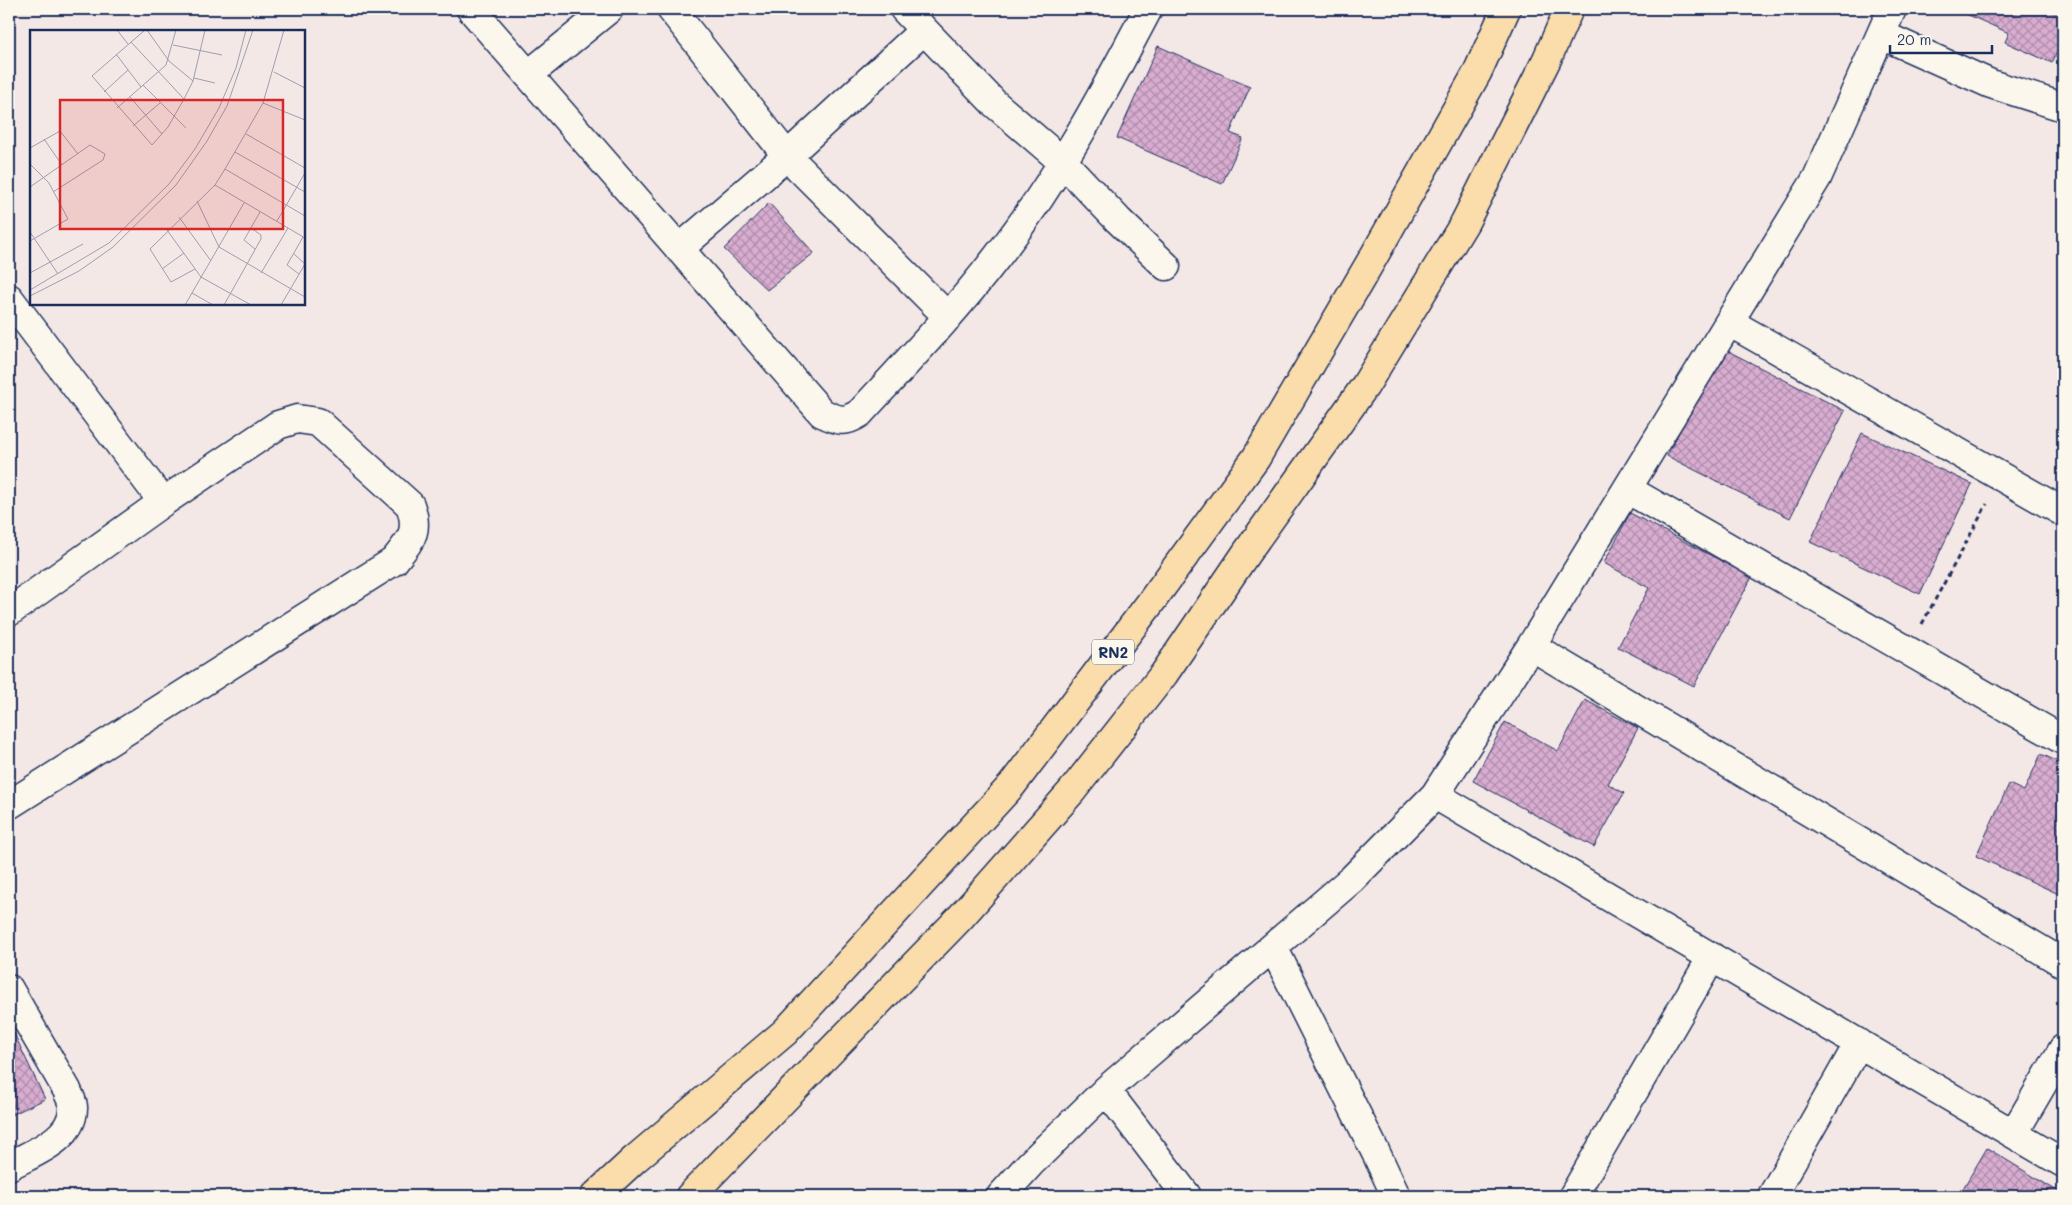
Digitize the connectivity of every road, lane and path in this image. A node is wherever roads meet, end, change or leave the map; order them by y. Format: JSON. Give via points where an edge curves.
{"nodes":[{"id":1,"x":471,"y":9,"type":"edge"},
{"id":2,"x":609,"y":9,"type":"edge"},
{"id":3,"x":671,"y":9,"type":"edge"},
{"id":4,"x":904,"y":9,"type":"edge"},
{"id":5,"x":1148,"y":9,"type":"edge"},
{"id":6,"x":1506,"y":9,"type":"edge"},
{"id":7,"x":1569,"y":9,"type":"edge"},
{"id":8,"x":1892,"y":9,"type":"edge"},
{"id":9,"x":924,"y":30,"type":"junction"},
{"id":10,"x":1882,"y":35,"type":"junction"},
{"id":11,"x":528,"y":75,"type":"junction"},
{"id":12,"x":2063,"y":107,"type":"edge"},
{"id":13,"x":787,"y":156,"type":"junction"},
{"id":14,"x":1063,"y":162,"type":"junction"},
{"id":15,"x":678,"y":249,"type":"junction"},
{"id":16,"x":1166,"y":266,"type":"dead end"},
{"id":17,"x":9,"y":298,"type":"edge"},
{"id":18,"x":948,"y":317,"type":"junction"},
{"id":19,"x":1729,"y":322,"type":"junction"},
{"id":20,"x":2002,"y":477,"type":"junction"},
{"id":21,"x":1627,"y":489,"type":"junction"},
{"id":22,"x":164,"y":502,"type":"junction"},
{"id":23,"x":2063,"y":512,"type":"edge"},
{"id":24,"x":10,"y":609,"type":"edge"},
{"id":25,"x":1531,"y":646,"type":"junction"},
{"id":26,"x":1908,"y":650,"type":"junction"},
{"id":27,"x":2063,"y":740,"type":"edge"},
{"id":28,"x":1435,"y":795,"type":"junction"},
{"id":29,"x":9,"y":805,"type":"edge"},
{"id":30,"x":1272,"y":947,"type":"junction"},
{"id":31,"x":1712,"y":957,"type":"junction"},
{"id":32,"x":2063,"y":963,"type":"edge"},
{"id":33,"x":9,"y":989,"type":"edge"},
{"id":34,"x":1859,"y":1043,"type":"junction"},
{"id":35,"x":2063,"y":1049,"type":"edge"},
{"id":36,"x":1106,"y":1090,"type":"junction"},
{"id":37,"x":2014,"y":1133,"type":"junction"},
{"id":38,"x":2063,"y":1163,"type":"edge"},
{"id":39,"x":9,"y":1166,"type":"edge"},
{"id":40,"x":1775,"y":1195,"type":"edge"},
{"id":41,"x":595,"y":1196,"type":"edge"},
{"id":42,"x":690,"y":1196,"type":"edge"},
{"id":43,"x":1001,"y":1196,"type":"edge"},
{"id":44,"x":1187,"y":1196,"type":"edge"},
{"id":45,"x":1396,"y":1196,"type":"edge"},
{"id":46,"x":1573,"y":1196,"type":"edge"}],
"edges":[{"from":1,"to":11,"type":"street"},
{"from":2,"to":11,"type":"street"},
{"from":3,"to":13,"type":"street"},
{"from":4,"to":9,"type":"street"},
{"from":5,"to":14,"type":"street"},
{"from":6,"to":41,"type":"highway","number":"RN2","via":[[1477,73],[1256,458],[1018,777],[785,1032]]},
{"from":7,"to":42,"type":"highway","via":[[1465,222],[1365,386],[1164,674],[1072,792],[959,919]]},
{"from":8,"to":10,"type":"street"},
{"from":9,"to":13,"type":"street"},
{"from":9,"to":14,"type":"street","via":[[994,102]]},
{"from":10,"to":12,"type":"street","via":[[1991,84]]},
{"from":10,"to":19,"type":"street","via":[[1817,178]]},
{"from":11,"to":15,"type":"street"},
{"from":13,"to":15,"type":"street"},
{"from":13,"to":18,"type":"street"},
{"from":14,"to":16,"type":"street"},
{"from":14,"to":18,"type":"street","via":[[998,256]]},
{"from":15,"to":18,"type":"street","via":[[822,413],[834,419],[848,421],[860,413]]},
{"from":17,"to":22,"type":"street"},
{"from":19,"to":20,"type":"street"},
{"from":19,"to":21,"type":"street"},
{"from":20,"to":23,"type":"street"},
{"from":20,"to":26,"type":"path"},
{"from":21,"to":25,"type":"street"},
{"from":21,"to":26,"type":"street"},
{"from":22,"to":24,"type":"street"},
{"from":22,"to":29,"type":"street","via":[[278,425],[297,419],[318,422],[410,505],[416,520],[412,537],[394,561]]},
{"from":25,"to":28,"type":"street"},
{"from":25,"to":32,"type":"street"},
{"from":26,"to":27,"type":"street"},
{"from":28,"to":30,"type":"street","via":[[1352,879]]},
{"from":28,"to":31,"type":"street"},
{"from":30,"to":36,"type":"street"},
{"from":30,"to":45,"type":"street"},
{"from":31,"to":34,"type":"street"},
{"from":31,"to":46,"type":"street"},
{"from":33,"to":39,"type":"street","via":[[74,1107],[72,1120],[64,1132],[50,1144]]},
{"from":34,"to":37,"type":"street"},
{"from":34,"to":40,"type":"street"},
{"from":35,"to":37,"type":"street"},
{"from":36,"to":43,"type":"street"},
{"from":36,"to":44,"type":"street"},
{"from":37,"to":38,"type":"street"}]}
